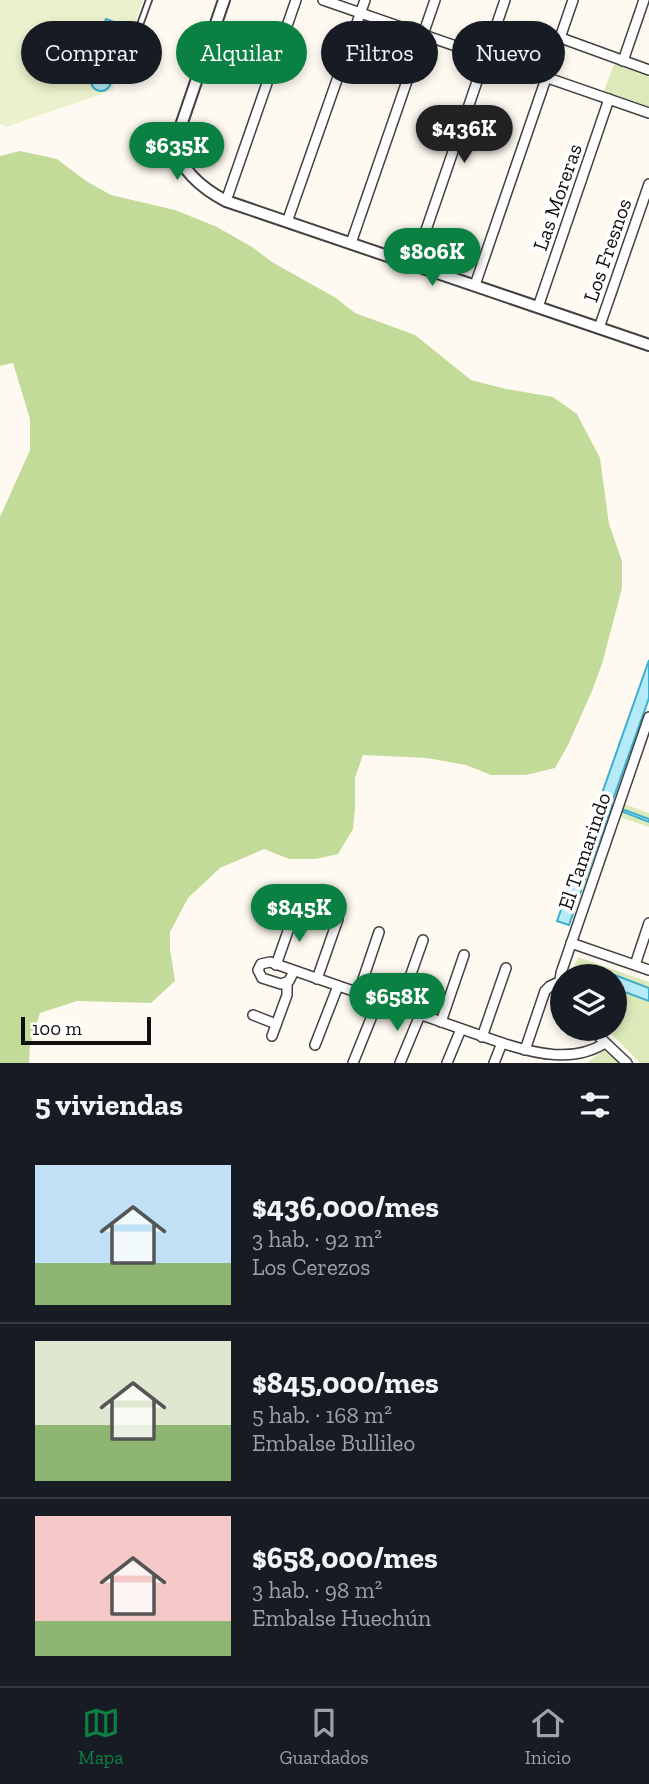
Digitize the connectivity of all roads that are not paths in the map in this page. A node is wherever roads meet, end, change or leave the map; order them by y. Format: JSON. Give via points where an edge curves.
{"nodes":[{"id":1,"x":149,"y":0,"type":"edge"},
{"id":2,"x":224,"y":0,"type":"edge"},
{"id":3,"x":296,"y":0,"type":"edge"},
{"id":4,"x":323,"y":0,"type":"edge"},
{"id":5,"x":365,"y":0,"type":"edge"},
{"id":6,"x":435,"y":0,"type":"edge"},
{"id":7,"x":505,"y":0,"type":"edge"},
{"id":8,"x":573,"y":0,"type":"edge"},
{"id":9,"x":644,"y":0,"type":"edge"},
{"id":10,"x":360,"y":13,"type":"junction"},
{"id":11,"x":141,"y":21,"type":"edge"},
{"id":12,"x":383,"y":21,"type":"edge"},
{"id":13,"x":428,"y":21,"type":"edge"},
{"id":14,"x":498,"y":21,"type":"edge"},
{"id":15,"x":565,"y":25,"type":"edge"},
{"id":16,"x":565,"y":39,"type":"edge"},
{"id":17,"x":623,"y":61,"type":"junction"},
{"id":18,"x":649,"y":70,"type":"edge"},
{"id":19,"x":406,"y":84,"type":"edge"},
{"id":20,"x":475,"y":84,"type":"edge"},
{"id":21,"x":544,"y":84,"type":"edge"},
{"id":22,"x":565,"y":84,"type":"edge"},
{"id":23,"x":609,"y":99,"type":"junction"},
{"id":24,"x":649,"y":113,"type":"edge"},
{"id":25,"x":649,"y":184,"type":"edge"},
{"id":26,"x":226,"y":201,"type":"junction"},
{"id":27,"x":288,"y":222,"type":"junction"},
{"id":28,"x":351,"y":243,"type":"junction"},
{"id":29,"x":414,"y":265,"type":"junction"},
{"id":30,"x":475,"y":285,"type":"junction"},
{"id":31,"x":538,"y":307,"type":"junction"},
{"id":32,"x":599,"y":328,"type":"junction"},
{"id":33,"x":649,"y":345,"type":"edge"},
{"id":34,"x":649,"y":717,"type":"edge"},
{"id":35,"x":294,"y":914,"type":"dead end"},
{"id":36,"x":338,"y":919,"type":"dead end"},
{"id":37,"x":649,"y":923,"type":"edge"},
{"id":38,"x":379,"y":932,"type":"dead end"},
{"id":39,"x":423,"y":940,"type":"dead end"},
{"id":40,"x":571,"y":943,"type":"junction"},
{"id":41,"x":464,"y":954,"type":"dead end"},
{"id":42,"x":565,"y":964,"type":"edge"},
{"id":43,"x":276,"y":965,"type":"junction"},
{"id":44,"x":635,"y":965,"type":"junction"},
{"id":45,"x":506,"y":968,"type":"dead end"},
{"id":46,"x":649,"y":970,"type":"edge"},
{"id":47,"x":294,"y":971,"type":"junction"},
{"id":48,"x":317,"y":979,"type":"junction"},
{"id":49,"x":287,"y":982,"type":"junction"},
{"id":50,"x":338,"y":986,"type":"junction"},
{"id":51,"x":550,"y":986,"type":"edge"},
{"id":52,"x":358,"y":993,"type":"junction"},
{"id":53,"x":378,"y":1000,"type":"junction"},
{"id":54,"x":400,"y":1008,"type":"junction"},
{"id":55,"x":253,"y":1015,"type":"dead end"},
{"id":56,"x":420,"y":1015,"type":"junction"},
{"id":57,"x":441,"y":1022,"type":"junction"},
{"id":58,"x":276,"y":1024,"type":"junction"},
{"id":59,"x":461,"y":1029,"type":"junction"},
{"id":60,"x":272,"y":1036,"type":"dead end"},
{"id":61,"x":482,"y":1037,"type":"junction"},
{"id":62,"x":605,"y":1042,"type":"joint"},
{"id":63,"x":502,"y":1043,"type":"junction"},
{"id":64,"x":315,"y":1045,"type":"dead end"},
{"id":65,"x":525,"y":1050,"type":"junction"},
{"id":66,"x":543,"y":1058,"type":"edge"},
{"id":67,"x":582,"y":1059,"type":"edge"},
{"id":68,"x":354,"y":1063,"type":"edge"},
{"id":69,"x":400,"y":1063,"type":"edge"},
{"id":70,"x":447,"y":1063,"type":"edge"},
{"id":71,"x":494,"y":1063,"type":"edge"},
{"id":72,"x":627,"y":1063,"type":"edge"}],
"edges":[{"from":1,"to":11,"type":"lane"},
{"from":2,"to":26,"type":"street","via":[[176,145],[188,171]]},
{"from":3,"to":26,"type":"street"},
{"from":4,"to":10,"type":"street"},
{"from":5,"to":10,"type":"street"},
{"from":6,"to":13,"type":"street"},
{"from":7,"to":14,"type":"street"},
{"from":8,"to":15,"type":"street"},
{"from":9,"to":17,"type":"street"},
{"from":10,"to":12,"type":"street"},
{"from":10,"to":27,"type":"street"},
{"from":16,"to":17,"type":"street"},
{"from":17,"to":18,"type":"street"},
{"from":19,"to":28,"type":"street"},
{"from":20,"to":29,"type":"street"},
{"from":21,"to":30,"type":"street"},
{"from":22,"to":23,"type":"street"},
{"from":23,"to":24,"type":"street"},
{"from":23,"to":31,"type":"street","name":"Las Moreras"},
{"from":25,"to":32,"type":"street","name":"Los Fresnos"},
{"from":26,"to":27,"type":"street"},
{"from":27,"to":28,"type":"street"},
{"from":28,"to":29,"type":"street"},
{"from":29,"to":30,"type":"street"},
{"from":30,"to":31,"type":"street"},
{"from":31,"to":32,"type":"street"},
{"from":32,"to":33,"type":"street"},
{"from":34,"to":40,"type":"street","name":"El Tamarindo"},
{"from":35,"to":43,"type":"street"},
{"from":36,"to":48,"type":"street"},
{"from":37,"to":44,"type":"street"},
{"from":38,"to":52,"type":"street"},
{"from":39,"to":54,"type":"street"},
{"from":40,"to":42,"type":"street","name":"El Tamarindo"},
{"from":40,"to":44,"type":"street"},
{"from":41,"to":57,"type":"street"},
{"from":43,"to":47,"type":"street"},
{"from":43,"to":49,"type":"street","via":[[261,964],[259,974],[279,984]]},
{"from":44,"to":46,"type":"street"},
{"from":45,"to":61,"type":"street"},
{"from":47,"to":48,"type":"street"},
{"from":47,"to":49,"type":"street"},
{"from":48,"to":50,"type":"street"},
{"from":49,"to":58,"type":"street"},
{"from":50,"to":52,"type":"street"},
{"from":50,"to":64,"type":"street"},
{"from":51,"to":65,"type":"street"},
{"from":52,"to":53,"type":"street"},
{"from":53,"to":54,"type":"street"},
{"from":53,"to":68,"type":"street"},
{"from":54,"to":56,"type":"street"},
{"from":55,"to":58,"type":"street"},
{"from":56,"to":57,"type":"street"},
{"from":56,"to":69,"type":"street"},
{"from":57,"to":59,"type":"street"},
{"from":58,"to":60,"type":"street"},
{"from":59,"to":61,"type":"street"},
{"from":59,"to":70,"type":"street"},
{"from":61,"to":63,"type":"street"},
{"from":62,"to":67,"type":"street"},
{"from":62,"to":72,"type":"street"},
{"from":63,"to":65,"type":"street"},
{"from":63,"to":71,"type":"street"},
{"from":65,"to":66,"type":"street"},
{"from":66,"to":67,"type":"street"}]}
